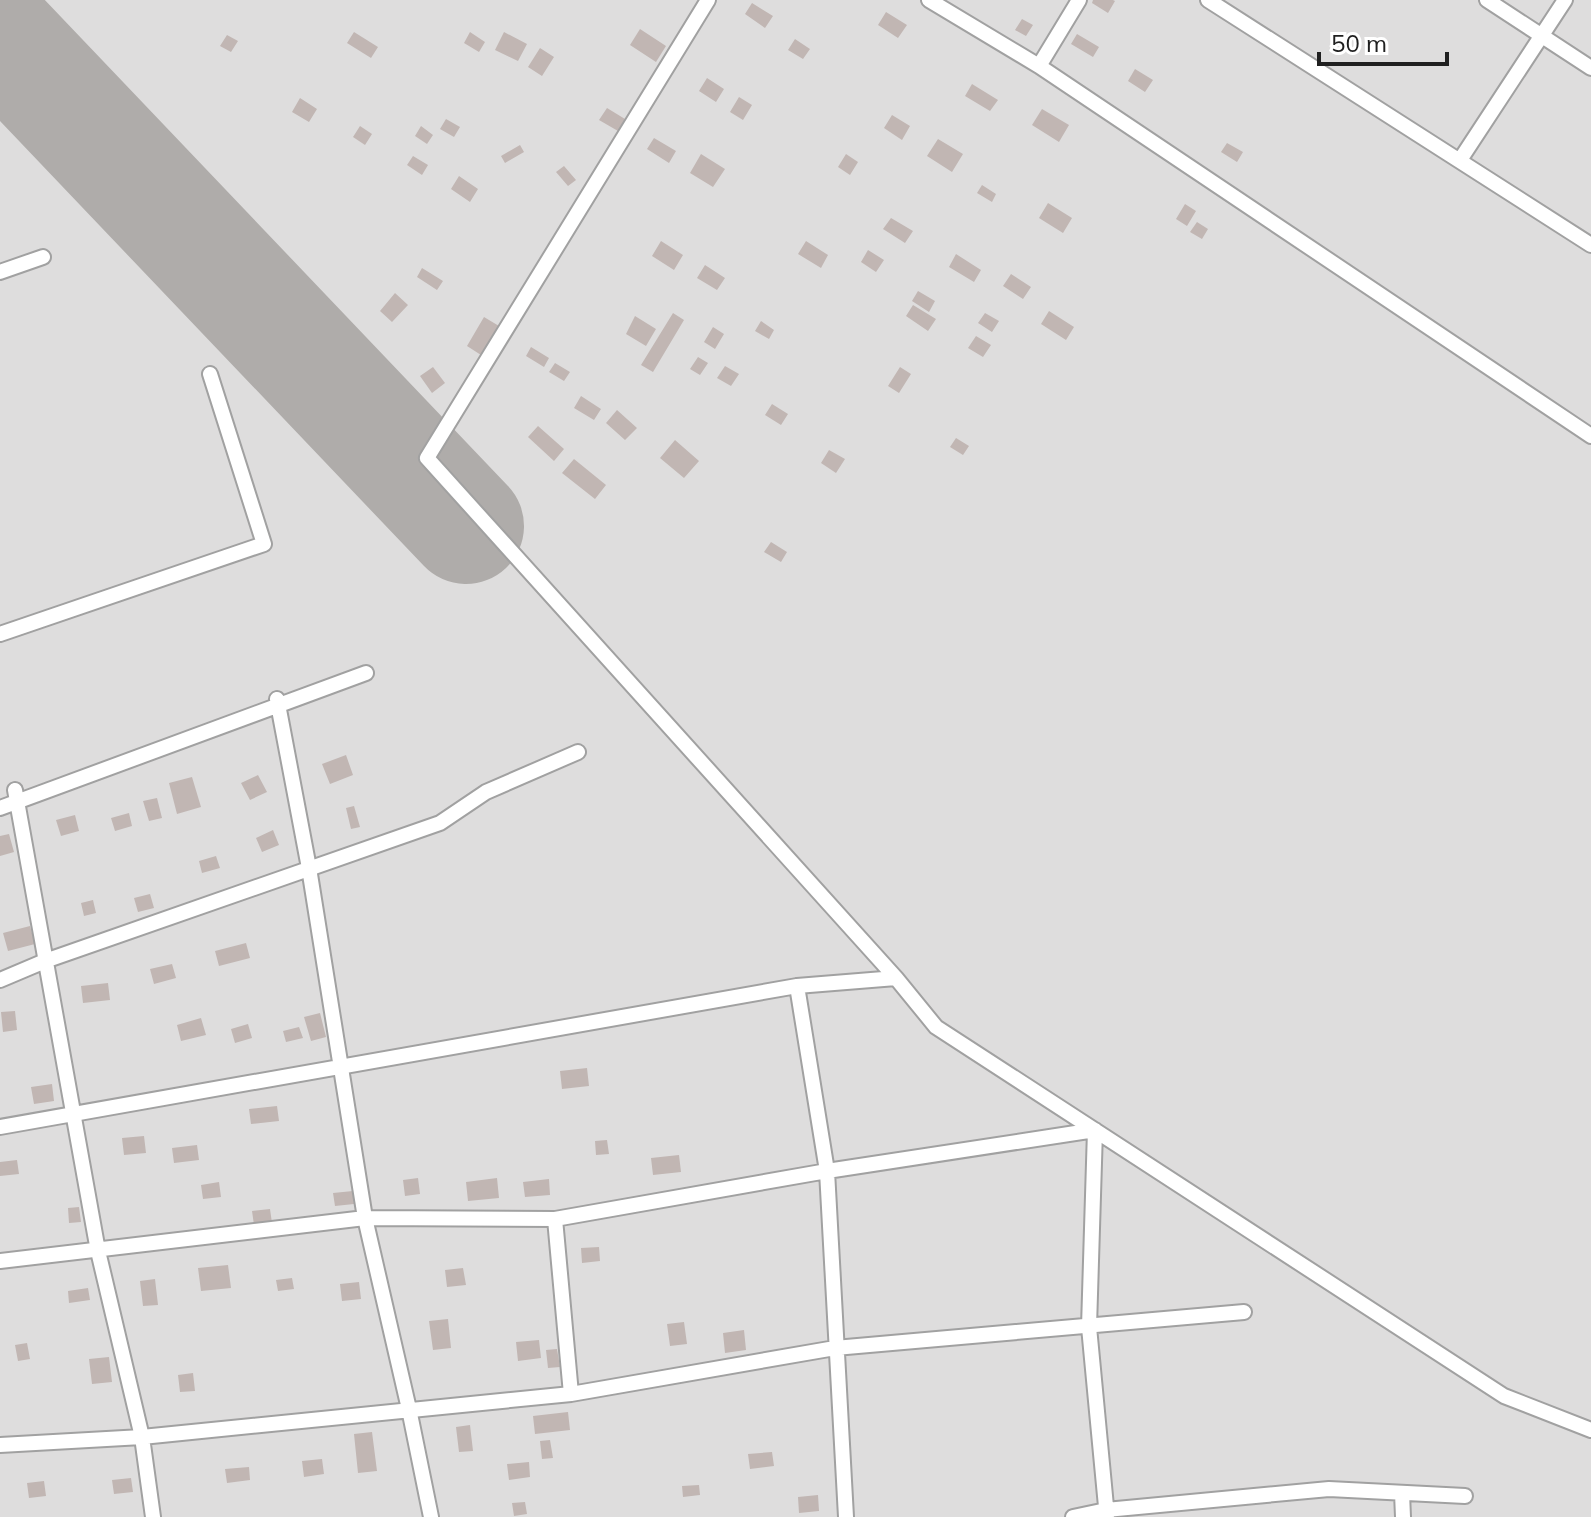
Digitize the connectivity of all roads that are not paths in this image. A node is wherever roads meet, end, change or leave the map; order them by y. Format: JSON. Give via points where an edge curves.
{"nodes":[{"id":1,"x":708,"y":0,"type":"edge"},
{"id":2,"x":929,"y":0,"type":"edge"},
{"id":3,"x":1079,"y":0,"type":"edge"},
{"id":4,"x":1208,"y":0,"type":"edge"},
{"id":5,"x":1487,"y":0,"type":"edge"},
{"id":6,"x":1565,"y":0,"type":"edge"},
{"id":7,"x":1542,"y":36,"type":"junction"},
{"id":8,"x":1039,"y":66,"type":"junction"},
{"id":9,"x":1591,"y":68,"type":"edge"},
{"id":10,"x":1460,"y":160,"type":"junction"},
{"id":11,"x":1591,"y":245,"type":"edge"},
{"id":12,"x":43,"y":257,"type":"dead end"},
{"id":13,"x":0,"y":272,"type":"edge"},
{"id":14,"x":210,"y":374,"type":"dead end"},
{"id":15,"x":1591,"y":436,"type":"edge"},
{"id":16,"x":0,"y":634,"type":"edge"},
{"id":17,"x":366,"y":673,"type":"dead end"},
{"id":18,"x":278,"y":702,"type":"junction"},
{"id":19,"x":578,"y":752,"type":"dead end"},
{"id":20,"x":16,"y":796,"type":"junction"},
{"id":21,"x":0,"y":808,"type":"edge"},
{"id":22,"x":309,"y":868,"type":"junction"},
{"id":23,"x":45,"y":961,"type":"junction"},
{"id":24,"x":896,"y":978,"type":"junction"},
{"id":25,"x":0,"y":980,"type":"edge"},
{"id":26,"x":797,"y":986,"type":"junction"},
{"id":27,"x":340,"y":1066,"type":"junction"},
{"id":28,"x":74,"y":1114,"type":"junction"},
{"id":29,"x":0,"y":1127,"type":"edge"},
{"id":30,"x":1095,"y":1130,"type":"junction"},
{"id":31,"x":827,"y":1171,"type":"junction"},
{"id":32,"x":365,"y":1218,"type":"junction"},
{"id":33,"x":555,"y":1219,"type":"junction"},
{"id":34,"x":98,"y":1251,"type":"junction"},
{"id":35,"x":0,"y":1261,"type":"edge"},
{"id":36,"x":1244,"y":1312,"type":"dead end"},
{"id":37,"x":1089,"y":1327,"type":"junction"},
{"id":38,"x":835,"y":1348,"type":"junction"},
{"id":39,"x":571,"y":1394,"type":"junction"},
{"id":40,"x":409,"y":1409,"type":"junction"},
{"id":41,"x":1591,"y":1430,"type":"edge"},
{"id":42,"x":142,"y":1437,"type":"junction"},
{"id":43,"x":0,"y":1445,"type":"edge"},
{"id":44,"x":1402,"y":1493,"type":"junction"},
{"id":45,"x":1465,"y":1496,"type":"dead end"},
{"id":46,"x":1106,"y":1514,"type":"edge"},
{"id":47,"x":153,"y":1517,"type":"edge"},
{"id":48,"x":431,"y":1517,"type":"edge"},
{"id":49,"x":846,"y":1517,"type":"edge"},
{"id":50,"x":1073,"y":1517,"type":"edge"},
{"id":51,"x":1403,"y":1517,"type":"edge"}],
"edges":[{"from":1,"to":24,"type":"street","via":[[427,458]]},
{"from":2,"to":8,"type":"street"},
{"from":3,"to":8,"type":"street"},
{"from":4,"to":10,"type":"street"},
{"from":5,"to":7,"type":"street"},
{"from":6,"to":7,"type":"street"},
{"from":7,"to":9,"type":"street"},
{"from":7,"to":10,"type":"street"},
{"from":8,"to":15,"type":"street"},
{"from":10,"to":11,"type":"street"},
{"from":12,"to":13,"type":"street"},
{"from":14,"to":16,"type":"street","via":[[264,544]]},
{"from":17,"to":18,"type":"street"},
{"from":18,"to":20,"type":"street"},
{"from":18,"to":22,"type":"street"},
{"from":19,"to":22,"type":"street","via":[[486,792],[440,823]]},
{"from":20,"to":21,"type":"street"},
{"from":20,"to":23,"type":"street"},
{"from":22,"to":23,"type":"street"},
{"from":22,"to":27,"type":"street"},
{"from":23,"to":25,"type":"street"},
{"from":23,"to":28,"type":"street"},
{"from":24,"to":26,"type":"street"},
{"from":24,"to":30,"type":"street","via":[[936,1027]]},
{"from":26,"to":27,"type":"street"},
{"from":26,"to":31,"type":"street"},
{"from":27,"to":28,"type":"street"},
{"from":27,"to":32,"type":"street"},
{"from":28,"to":29,"type":"street"},
{"from":28,"to":34,"type":"street"},
{"from":30,"to":31,"type":"street"},
{"from":30,"to":37,"type":"street"},
{"from":30,"to":41,"type":"street","via":[[1504,1396]]},
{"from":31,"to":33,"type":"street"},
{"from":31,"to":38,"type":"street"},
{"from":32,"to":33,"type":"street"},
{"from":32,"to":34,"type":"street"},
{"from":32,"to":40,"type":"street"},
{"from":33,"to":39,"type":"street"},
{"from":34,"to":35,"type":"street"},
{"from":34,"to":42,"type":"street"},
{"from":36,"to":37,"type":"street"},
{"from":37,"to":38,"type":"street"},
{"from":37,"to":46,"type":"street"},
{"from":38,"to":39,"type":"street"},
{"from":38,"to":49,"type":"street"},
{"from":39,"to":40,"type":"street"},
{"from":40,"to":42,"type":"street"},
{"from":40,"to":48,"type":"street"},
{"from":42,"to":43,"type":"street"},
{"from":42,"to":47,"type":"street"},
{"from":44,"to":45,"type":"street"},
{"from":44,"to":46,"type":"street","via":[[1329,1489]]},
{"from":44,"to":51,"type":"street"},
{"from":46,"to":50,"type":"street"}]}
